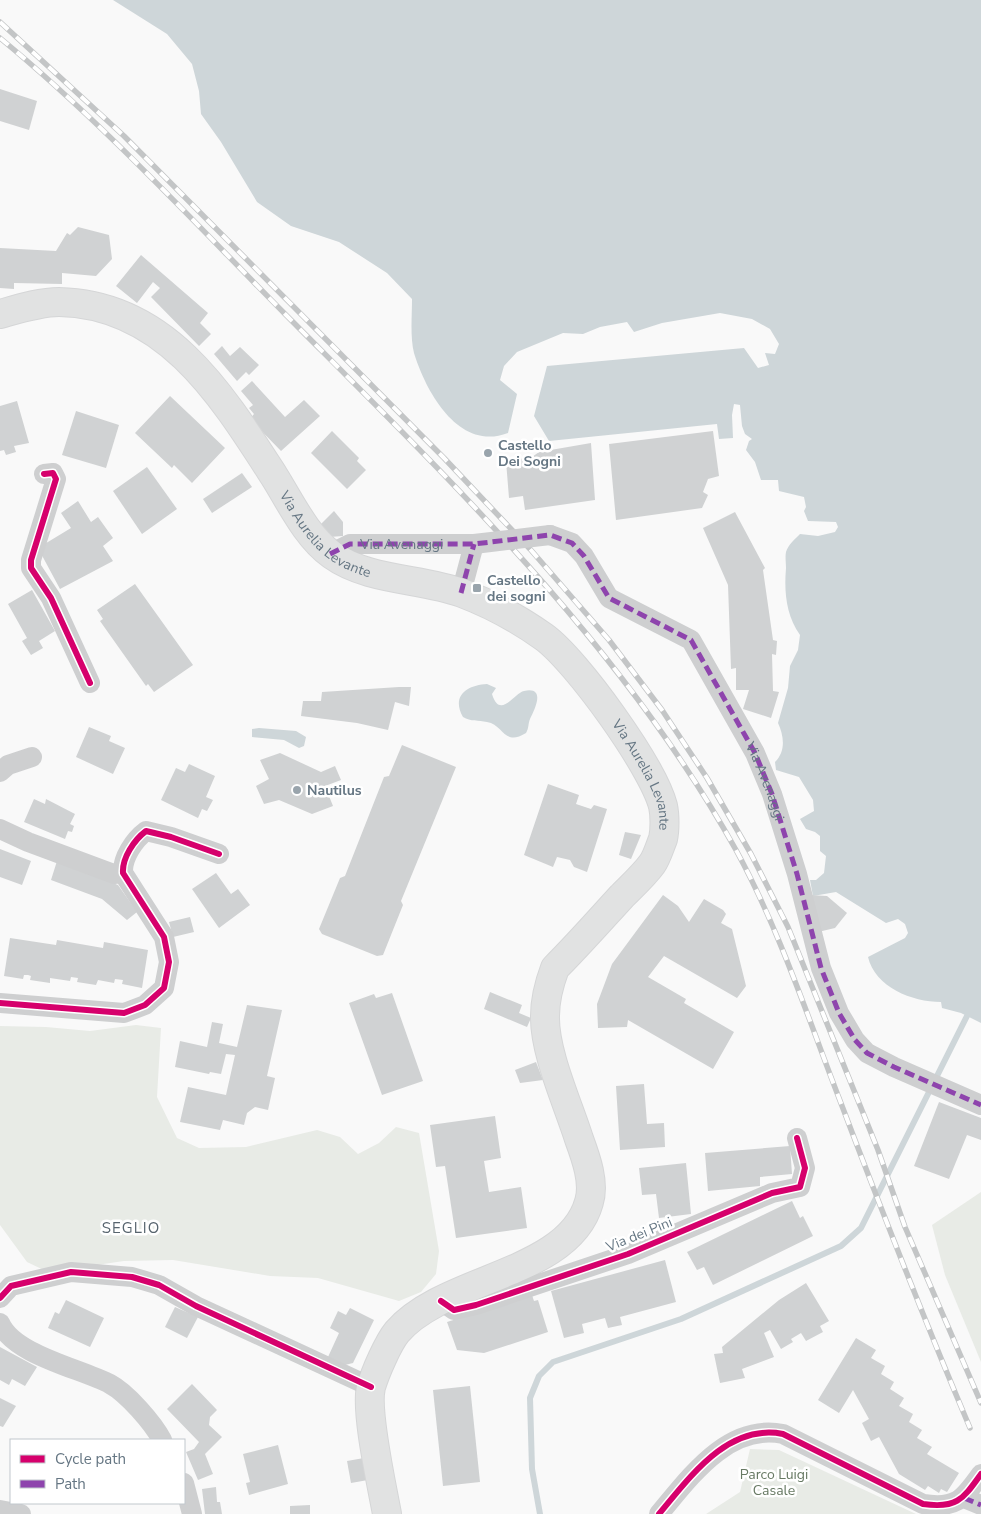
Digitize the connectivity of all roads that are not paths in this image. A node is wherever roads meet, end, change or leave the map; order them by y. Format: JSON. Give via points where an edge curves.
{"nodes":[{"id":1,"x":0,"y":314,"type":"edge"},
{"id":2,"x":44,"y":474,"type":"dead end"},
{"id":3,"x":474,"y":544,"type":"junction"},
{"id":4,"x":330,"y":554,"type":"junction"},
{"id":5,"x":461,"y":593,"type":"junction"},
{"id":6,"x":90,"y":683,"type":"dead end"},
{"id":7,"x":32,"y":757,"type":"dead end"},
{"id":8,"x":0,"y":772,"type":"edge"},
{"id":9,"x":0,"y":829,"type":"edge"},
{"id":10,"x":219,"y":854,"type":"dead end"},
{"id":11,"x":123,"y":873,"type":"junction"},
{"id":12,"x":0,"y":1003,"type":"edge"},
{"id":13,"x":981,"y":1105,"type":"edge"},
{"id":14,"x":797,"y":1138,"type":"dead end"},
{"id":15,"x":4,"y":1289,"type":"edge"},
{"id":16,"x":441,"y":1301,"type":"junction"},
{"id":17,"x":0,"y":1323,"type":"edge"},
{"id":18,"x":371,"y":1387,"type":"junction"},
{"id":19,"x":161,"y":1439,"type":"edge"},
{"id":20,"x":981,"y":1474,"type":"edge"},
{"id":21,"x":185,"y":1487,"type":"edge"},
{"id":22,"x":972,"y":1502,"type":"edge"},
{"id":23,"x":0,"y":1510,"type":"edge"},
{"id":24,"x":21,"y":1514,"type":"edge"},
{"id":25,"x":192,"y":1514,"type":"edge"},
{"id":26,"x":387,"y":1514,"type":"edge"},
{"id":27,"x":659,"y":1514,"type":"edge"}],
"edges":[{"from":1,"to":4,"type":"main road","name":"Via Aurelia Levante","via":[[57,302],[100,307],[168,340],[198,368],[250,440],[314,539]]},
{"from":2,"to":6,"type":"street","via":[[53,473],[56,479],[31,568],[51,598]]},
{"from":3,"to":4,"type":"street","name":"Via Avenaggi","via":[[350,544]]},
{"from":3,"to":5,"type":"street"},
{"from":3,"to":13,"type":"street","name":"Via Avenaggi","bridge":true,"via":[[550,535],[572,543],[584,556],[609,598],[691,640],[755,753],[772,794],[821,968],[855,1040],[867,1053],[894,1067]]},
{"from":4,"to":5,"type":"main road","name":"Via Aurelia Levante","via":[[349,566]]},
{"from":5,"to":16,"type":"main road","name":"Via Aurelia Levante","via":[[496,608],[545,638],[575,667],[655,783],[664,808],[664,836],[653,863],[555,968],[547,989],[546,1031],[590,1177],[590,1199],[583,1220],[564,1241],[547,1253]]},
{"from":7,"to":8,"type":"street","via":[[8,765]]},
{"from":9,"to":11,"type":"street","via":[[114,874]]},
{"from":10,"to":11,"type":"street","via":[[146,831],[137,838],[123,866]]},
{"from":11,"to":12,"type":"street","via":[[164,937],[169,962],[164,988],[145,1005],[124,1013]]},
{"from":14,"to":16,"type":"street","name":"Via dei Pini","via":[[805,1168],[800,1187],[772,1193],[628,1254],[476,1305],[454,1310]]},
{"from":15,"to":18,"type":"street","via":[[71,1272],[132,1276],[159,1284],[196,1306]]},
{"from":16,"to":18,"type":"main road","name":"Via Aurelia Levante","via":[[397,1332]]},
{"from":17,"to":19,"type":"street","via":[[4,1333],[31,1351],[111,1384],[131,1401]]},
{"from":18,"to":26,"type":"main road","name":"Via Aurelia Levante","via":[[370,1407]]},
{"from":20,"to":22,"type":"street"},
{"from":21,"to":25,"type":"street"},
{"from":22,"to":27,"type":"street","via":[[940,1506],[923,1504],[783,1434],[767,1431],[736,1438],[696,1470]]},
{"from":23,"to":24,"type":"street"}]}
